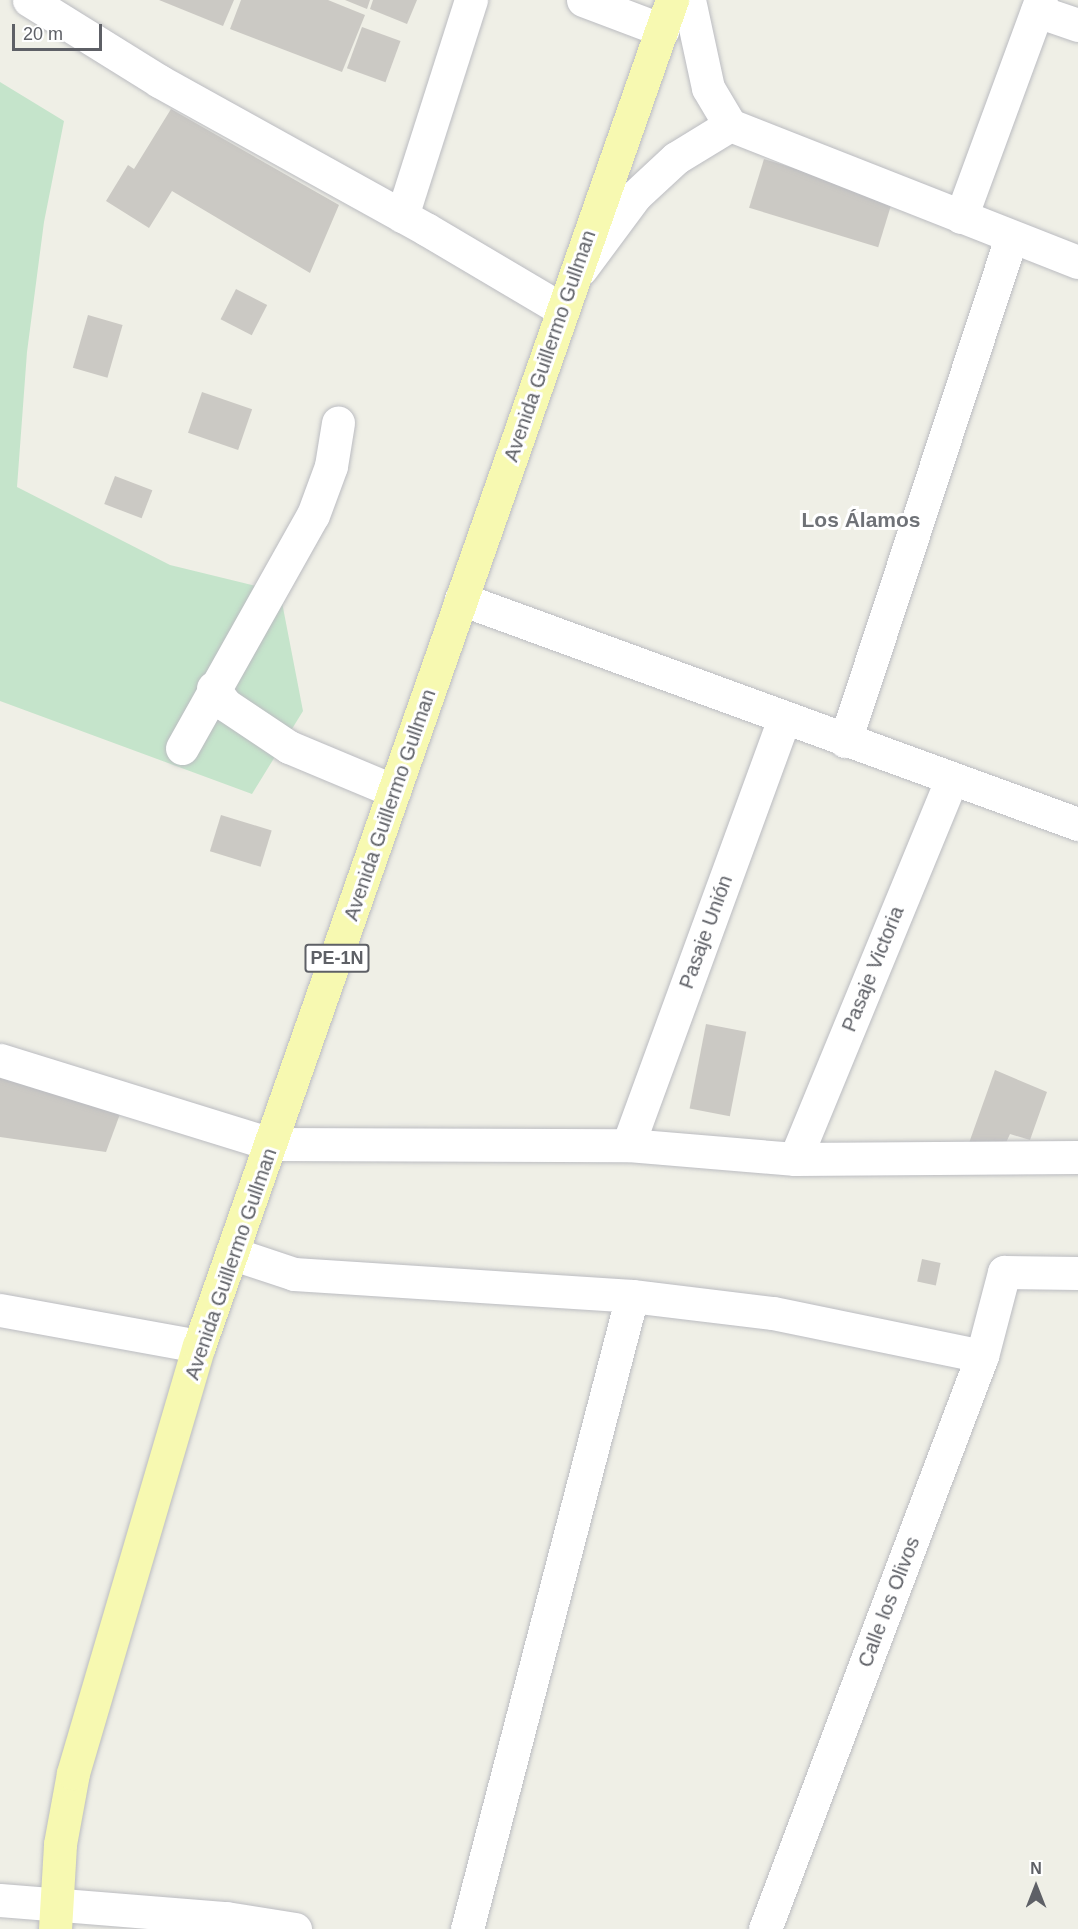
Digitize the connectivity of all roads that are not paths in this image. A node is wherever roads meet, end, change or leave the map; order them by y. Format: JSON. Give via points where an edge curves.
{"nodes":[{"id":1,"x":29,"y":0,"type":"edge"},
{"id":2,"x":471,"y":0,"type":"edge"},
{"id":3,"x":583,"y":0,"type":"edge"},
{"id":4,"x":672,"y":0,"type":"edge"},
{"id":5,"x":689,"y":0,"type":"edge"},
{"id":6,"x":1039,"y":5,"type":"edge"},
{"id":7,"x":63,"y":9,"type":"edge"},
{"id":8,"x":1078,"y":25,"type":"edge"},
{"id":9,"x":662,"y":30,"type":"junction"},
{"id":10,"x":730,"y":125,"type":"junction"},
{"id":11,"x":402,"y":216,"type":"junction"},
{"id":12,"x":961,"y":217,"type":"junction"},
{"id":13,"x":1011,"y":238,"type":"junction"},
{"id":14,"x":1078,"y":262,"type":"edge"},
{"id":15,"x":575,"y":277,"type":"junction"},
{"id":16,"x":563,"y":310,"type":"junction"},
{"id":17,"x":338,"y":423,"type":"dead end"},
{"id":18,"x":461,"y":599,"type":"junction"},
{"id":19,"x":213,"y":688,"type":"junction"},
{"id":20,"x":784,"y":718,"type":"junction"},
{"id":21,"x":845,"y":741,"type":"junction"},
{"id":22,"x":182,"y":748,"type":"dead end"},
{"id":23,"x":952,"y":779,"type":"junction"},
{"id":24,"x":394,"y":791,"type":"junction"},
{"id":25,"x":1078,"y":824,"type":"edge"},
{"id":26,"x":0,"y":1060,"type":"edge"},
{"id":27,"x":272,"y":1144,"type":"junction"},
{"id":28,"x":628,"y":1145,"type":"junction"},
{"id":29,"x":1078,"y":1157,"type":"edge"},
{"id":30,"x":795,"y":1159,"type":"junction"},
{"id":31,"x":234,"y":1254,"type":"junction"},
{"id":32,"x":1078,"y":1273,"type":"edge"},
{"id":33,"x":632,"y":1296,"type":"junction"},
{"id":34,"x":0,"y":1310,"type":"edge"},
{"id":35,"x":199,"y":1346,"type":"junction"},
{"id":36,"x":982,"y":1356,"type":"junction"},
{"id":37,"x":0,"y":1900,"type":"edge"},
{"id":38,"x":55,"y":1917,"type":"edge"},
{"id":39,"x":295,"y":1929,"type":"edge"},
{"id":40,"x":467,"y":1929,"type":"edge"},
{"id":41,"x":765,"y":1929,"type":"edge"}],
"edges":[{"from":1,"to":7,"type":"street"},
{"from":2,"to":11,"type":"street"},
{"from":3,"to":9,"type":"street"},
{"from":4,"to":9,"type":"main road","name":"Avenida Guillermo Gullman","number":"PE-1N"},
{"from":5,"to":10,"type":"street","via":[[708,88]]},
{"from":6,"to":8,"type":"street"},
{"from":6,"to":12,"type":"street"},
{"from":7,"to":11,"type":"street","via":[[159,81]]},
{"from":9,"to":15,"type":"main road","name":"Avenida Guillermo Gullman","number":"PE-1N"},
{"from":10,"to":12,"type":"street"},
{"from":10,"to":15,"type":"street","via":[[676,158],[635,196]]},
{"from":11,"to":16,"type":"street"},
{"from":12,"to":13,"type":"street"},
{"from":13,"to":14,"type":"street"},
{"from":13,"to":21,"type":"street"},
{"from":15,"to":16,"type":"main road","name":"Avenida Guillermo Gullman","number":"PE-1N"},
{"from":16,"to":18,"type":"main road","name":"Avenida Guillermo Gullman","number":"PE-1N"},
{"from":17,"to":19,"type":"street","via":[[331,466],[313,515]]},
{"from":18,"to":20,"type":"street"},
{"from":18,"to":24,"type":"main road","name":"Avenida Guillermo Gullman","number":"PE-1N"},
{"from":19,"to":22,"type":"street"},
{"from":19,"to":24,"type":"street","via":[[226,705],[289,747]]},
{"from":20,"to":21,"type":"street"},
{"from":20,"to":28,"type":"street","name":"Pasaje Unión"},
{"from":21,"to":23,"type":"street"},
{"from":23,"to":25,"type":"street"},
{"from":23,"to":30,"type":"street","name":"Pasaje Victoria"},
{"from":24,"to":27,"type":"main road","name":"Avenida Guillermo Gullman","number":"PE-1N"},
{"from":26,"to":27,"type":"street"},
{"from":27,"to":28,"type":"street"},
{"from":27,"to":31,"type":"main road","name":"Avenida Guillermo Gullman","number":"PE-1N"},
{"from":28,"to":30,"type":"street"},
{"from":29,"to":30,"type":"street"},
{"from":31,"to":33,"type":"street","via":[[294,1274]]},
{"from":31,"to":35,"type":"main road","name":"Avenida Guillermo Gullman","number":"PE-1N"},
{"from":32,"to":36,"type":"street","name":"Calle los Olivos","via":[[1004,1272]]},
{"from":33,"to":36,"type":"street","via":[[773,1312]]},
{"from":33,"to":40,"type":"street"},
{"from":34,"to":35,"type":"street"},
{"from":35,"to":38,"type":"main road","name":"Avenida Guillermo Gullman","number":"PE-1N","via":[[73,1773]]},
{"from":36,"to":41,"type":"street","name":"Calle los Olivos"},
{"from":37,"to":38,"type":"street"},
{"from":38,"to":39,"type":"street","via":[[226,1918]]}]}
